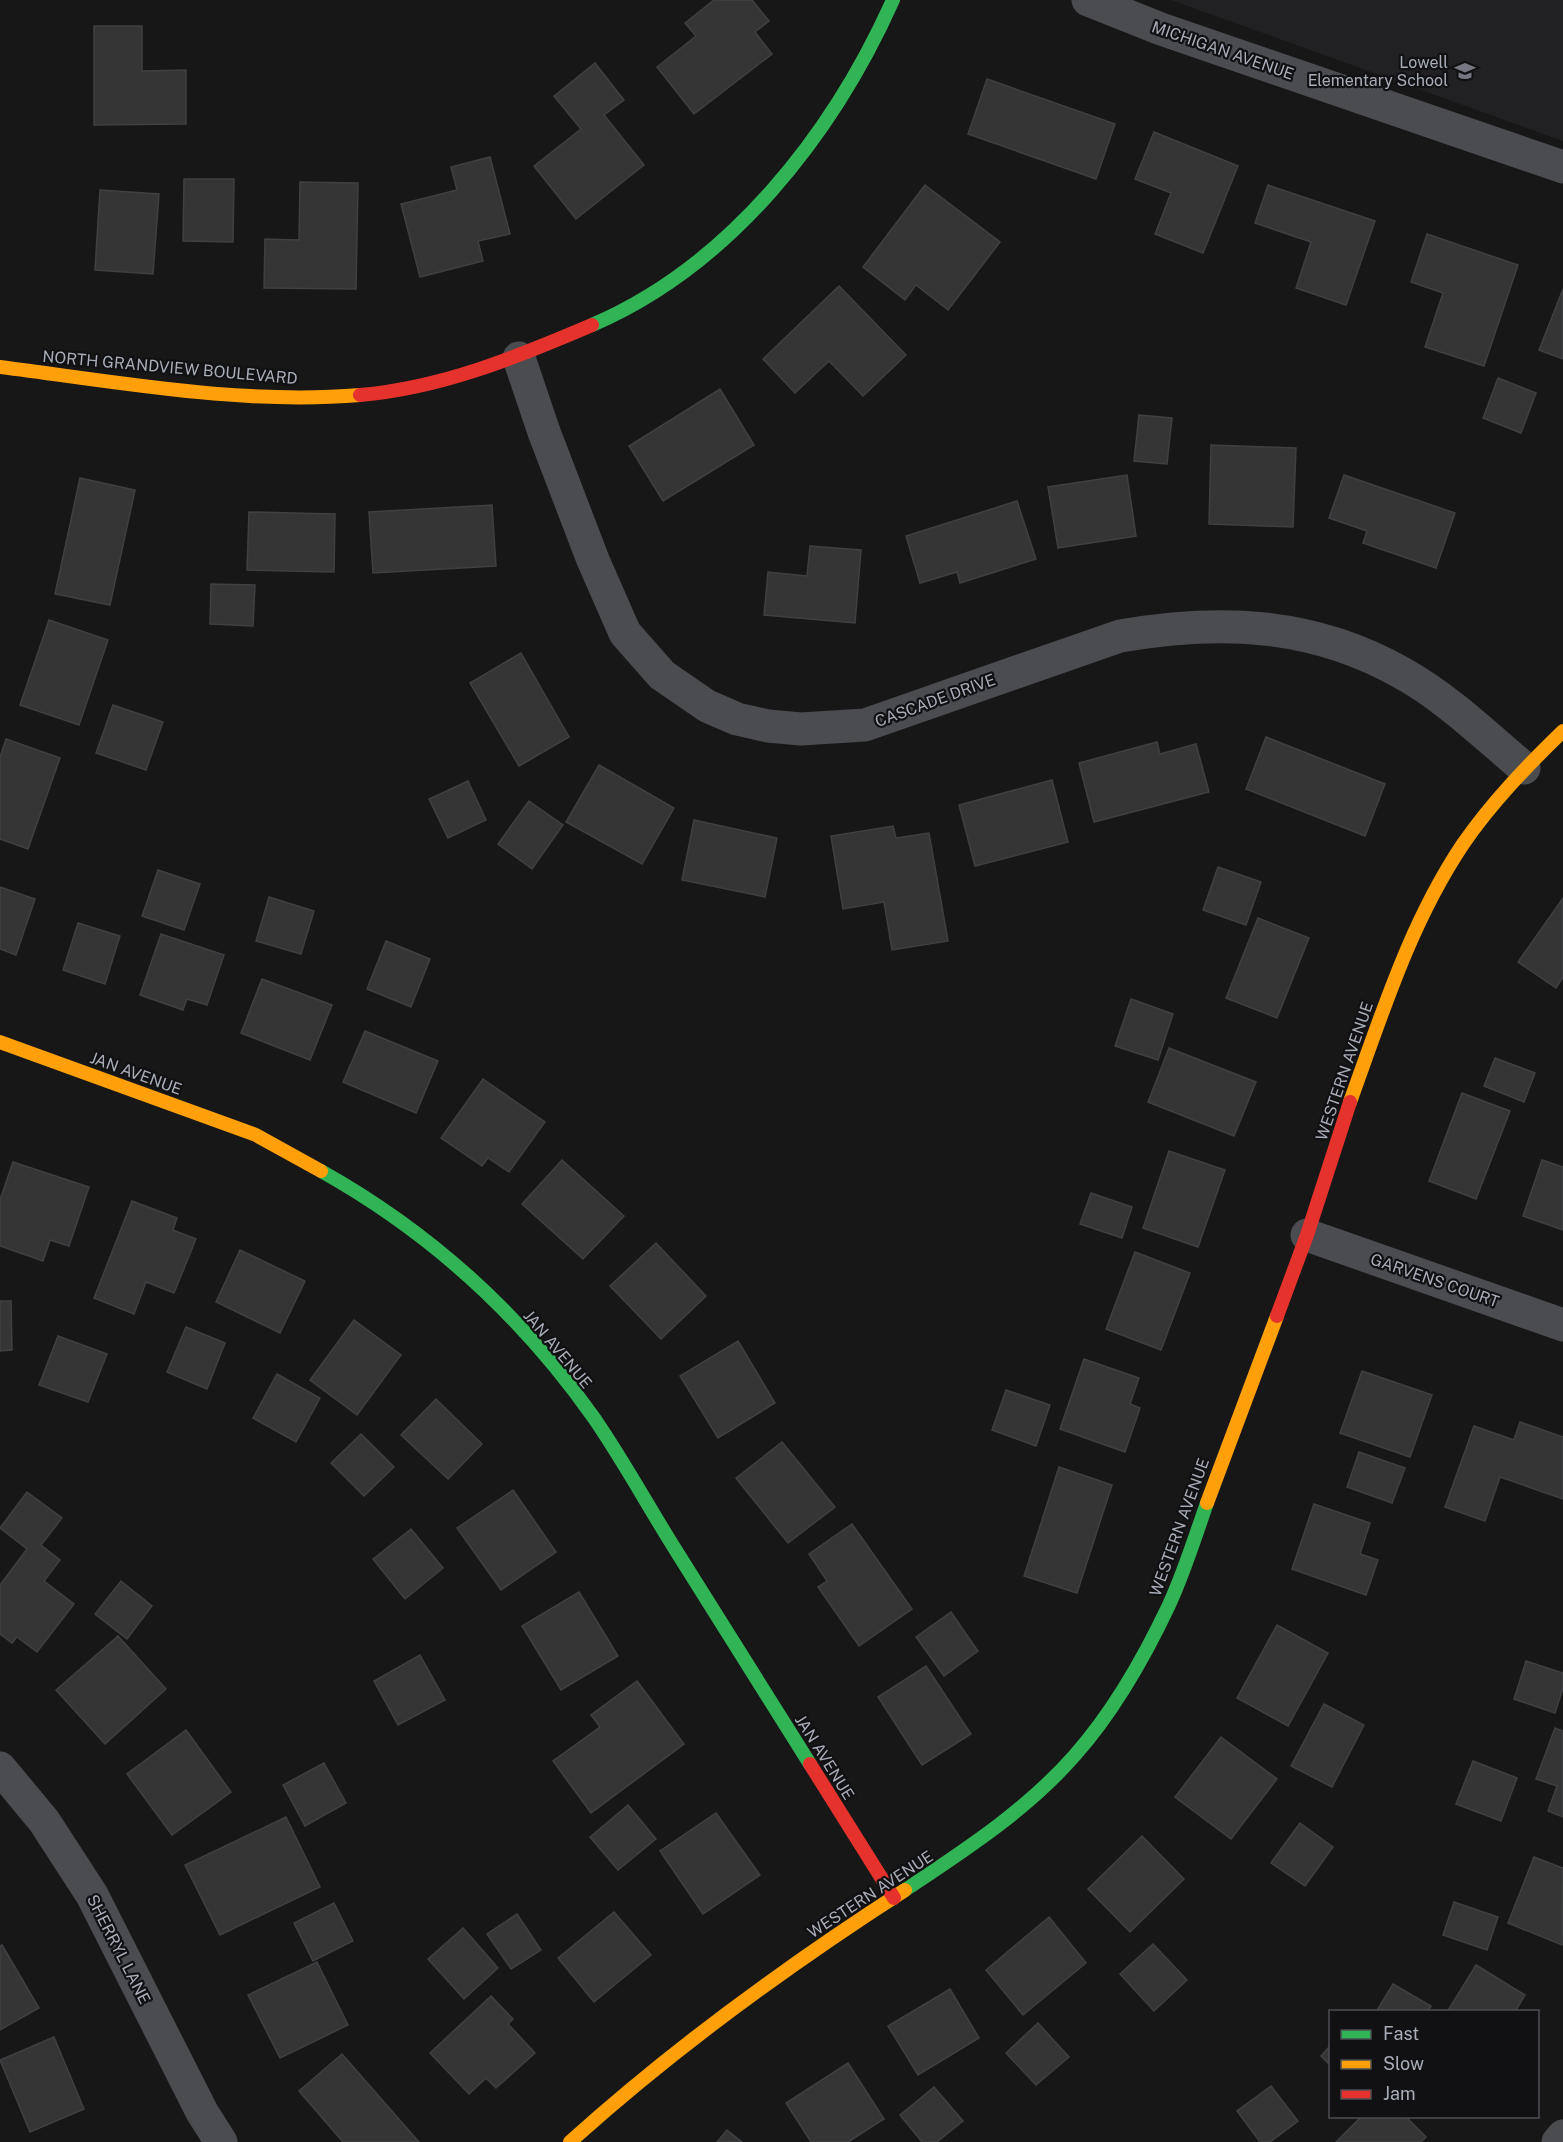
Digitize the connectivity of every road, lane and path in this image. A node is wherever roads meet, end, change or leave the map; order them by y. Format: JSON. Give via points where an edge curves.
{"nodes":[{"id":1,"x":893,"y":0,"type":"edge"},
{"id":2,"x":1088,"y":0,"type":"edge"},
{"id":3,"x":1563,"y":167,"type":"edge"},
{"id":4,"x":519,"y":358,"type":"junction"},
{"id":5,"x":0,"y":367,"type":"edge"},
{"id":6,"x":1563,"y":731,"type":"edge"},
{"id":7,"x":1524,"y":768,"type":"junction"},
{"id":8,"x":0,"y":1042,"type":"edge"},
{"id":9,"x":1307,"y":1235,"type":"junction"},
{"id":10,"x":1563,"y":1325,"type":"edge"},
{"id":11,"x":0,"y":1768,"type":"edge"},
{"id":12,"x":894,"y":1898,"type":"junction"},
{"id":13,"x":1563,"y":2136,"type":"edge"},
{"id":14,"x":221,"y":2142,"type":"edge"},
{"id":15,"x":570,"y":2142,"type":"edge"},
{"id":16,"x":1558,"y":2142,"type":"edge"}],
"edges":[{"from":1,"to":4,"type":"street","name":"NORTH GRANDVIEW BOULEVARD","via":[[863,63],[825,125],[735,227],[637,304]]},
{"from":2,"to":3,"type":"street","name":"MICHIGAN AVENUE","via":[[1172,33]]},
{"from":4,"to":5,"type":"street","name":"NORTH GRANDVIEW BOULEVARD","via":[[381,393],[289,397]]},
{"from":4,"to":7,"type":"street","name":"CASCADE DRIVE","via":[[593,560],[625,633],[662,675],[707,706],[737,719],[801,729],[865,725],[1120,636],[1160,629],[1276,628],[1336,644],[1402,672],[1447,702]]},
{"from":6,"to":7,"type":"street","name":"WESTERN AVENUE"},
{"from":7,"to":9,"type":"street","name":"WESTERN AVENUE","via":[[1463,844],[1418,921],[1398,966]]},
{"from":8,"to":12,"type":"street","name":"JAN AVENUE","via":[[256,1135],[368,1197],[456,1263],[541,1350],[594,1419]]},
{"from":9,"to":10,"type":"street","name":"GARVENS COURT"},
{"from":9,"to":12,"type":"street","name":"WESTERN AVENUE","via":[[1170,1603],[1144,1655],[1106,1715],[1059,1772],[968,1851]]},
{"from":11,"to":14,"type":"street","name":"SHERRYL LANE","via":[[44,1821],[92,1895],[201,2112]]},
{"from":12,"to":15,"type":"street","name":"WESTERN AVENUE","via":[[729,2007],[631,2085]]},
{"from":13,"to":16,"type":"street"}]}
